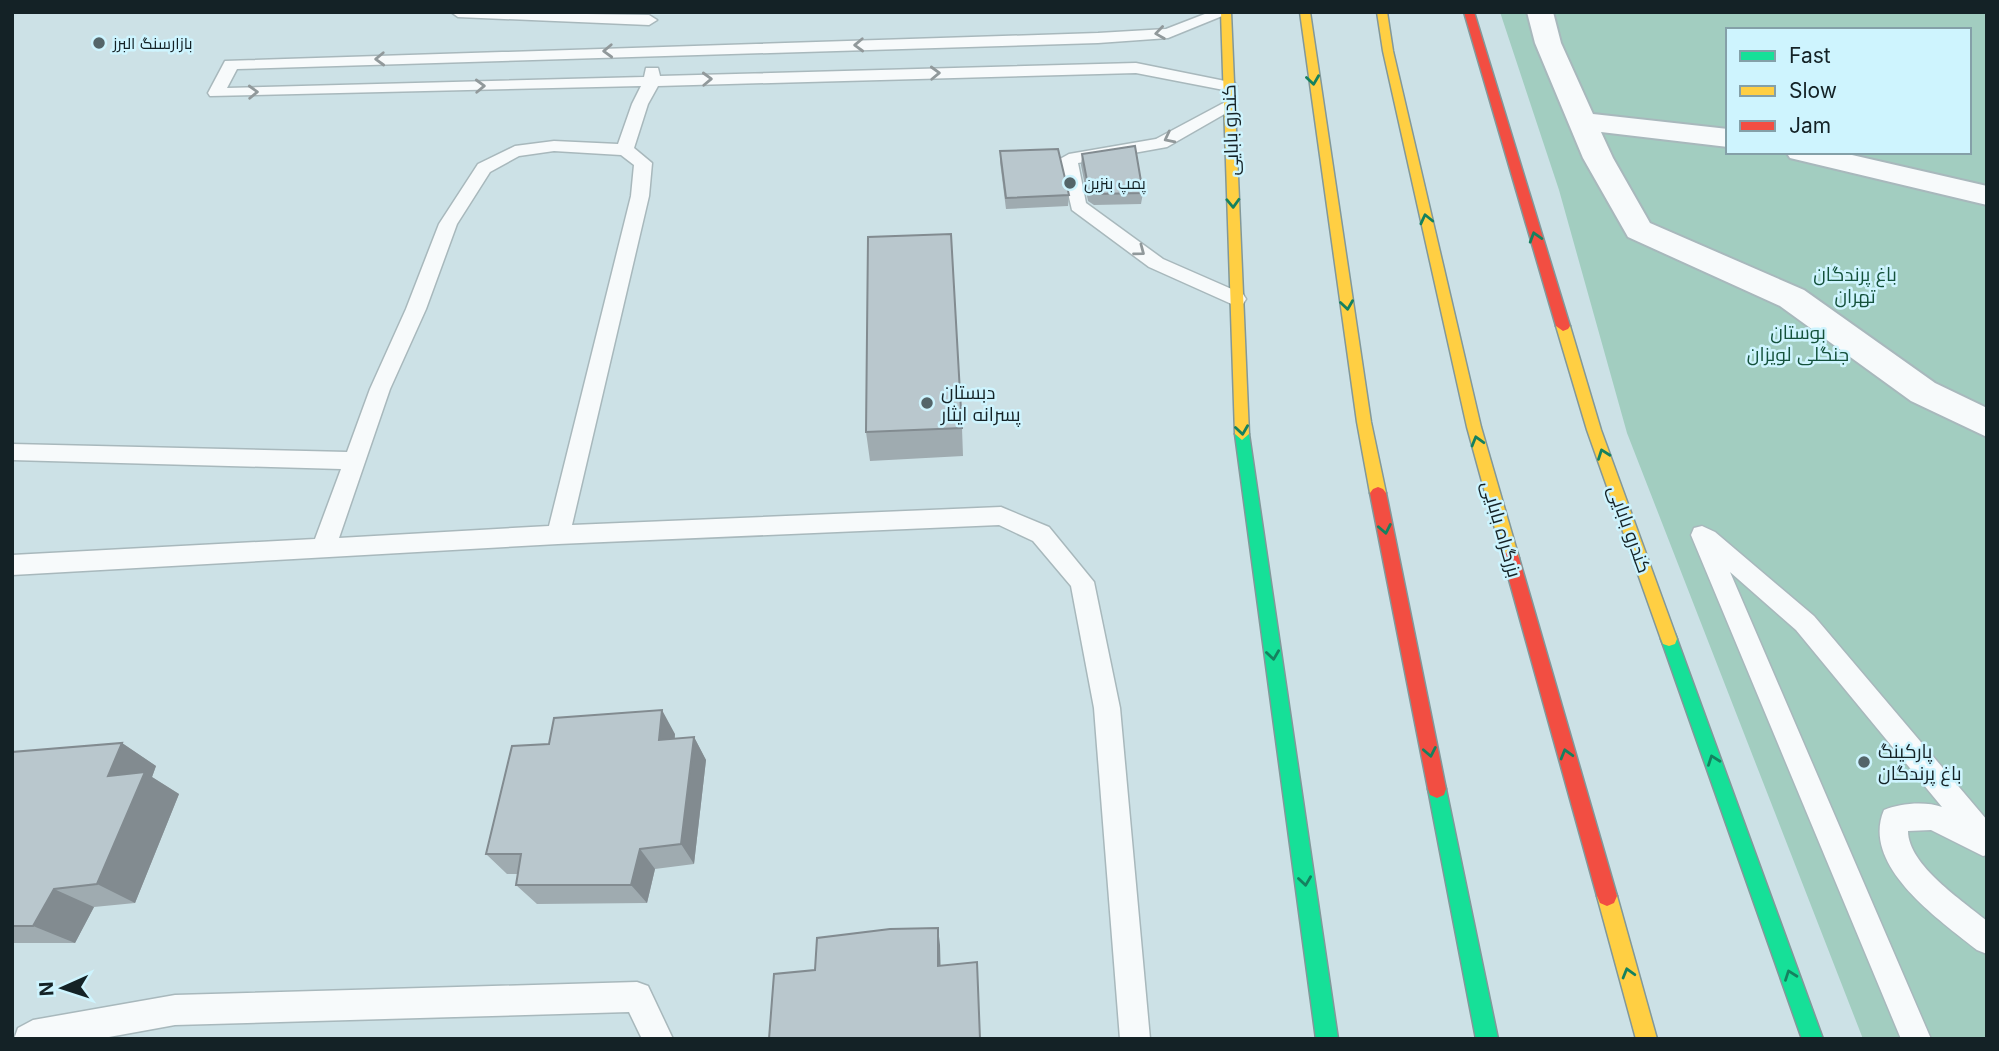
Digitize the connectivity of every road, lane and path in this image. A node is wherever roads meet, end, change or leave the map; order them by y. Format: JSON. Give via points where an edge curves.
{"nodes":[{"id":1,"x":458,"y":12,"type":"edge"},
{"id":2,"x":1226,"y":12,"type":"edge"},
{"id":3,"x":1305,"y":12,"type":"edge"},
{"id":4,"x":1382,"y":12,"type":"edge"},
{"id":5,"x":1469,"y":12,"type":"edge"},
{"id":6,"x":1540,"y":12,"type":"edge"},
{"id":7,"x":654,"y":24,"type":"edge"},
{"id":8,"x":691,"y":49,"type":"junction"},
{"id":9,"x":653,"y":50,"type":"junction"},
{"id":10,"x":652,"y":81,"type":"junction"},
{"id":11,"x":1228,"y":86,"type":"junction"},
{"id":12,"x":1229,"y":105,"type":"junction"},
{"id":13,"x":1582,"y":121,"type":"junction"},
{"id":14,"x":1726,"y":138,"type":"edge"},
{"id":15,"x":625,"y":150,"type":"junction"},
{"id":16,"x":1808,"y":154,"type":"edge"},
{"id":17,"x":1987,"y":196,"type":"edge"},
{"id":18,"x":1236,"y":299,"type":"junction"},
{"id":19,"x":1987,"y":424,"type":"edge"},
{"id":20,"x":12,"y":452,"type":"edge"},
{"id":21,"x":355,"y":461,"type":"junction"},
{"id":22,"x":558,"y":535,"type":"junction"},
{"id":23,"x":323,"y":549,"type":"junction"},
{"id":24,"x":12,"y":565,"type":"edge"},
{"id":25,"x":1987,"y":843,"type":"edge"},
{"id":26,"x":1987,"y":940,"type":"edge"},
{"id":27,"x":29,"y":1039,"type":"edge"},
{"id":28,"x":657,"y":1039,"type":"edge"},
{"id":29,"x":1135,"y":1039,"type":"edge"},
{"id":30,"x":1327,"y":1039,"type":"edge"},
{"id":31,"x":1487,"y":1039,"type":"edge"},
{"id":32,"x":1647,"y":1039,"type":"edge"},
{"id":33,"x":1813,"y":1039,"type":"edge"},
{"id":34,"x":1916,"y":1039,"type":"edge"}],
"edges":[{"from":1,"to":7,"type":"lane"},
{"from":2,"to":8,"type":"lane","one_way":true,"via":[[1168,33],[1098,38]]},
{"from":2,"to":11,"type":"main road","name":"کندرو بابایی"},
{"from":3,"to":31,"type":"main road","one_way":true,"via":[[1364,422]]},
{"from":32,"to":4,"type":"main road","name":"بزرگراه بابایی","one_way":true,"via":[[1474,428]]},
{"from":33,"to":5,"type":"main road","name":"کندرو بابایی","one_way":true,"via":[[1594,430]]},
{"from":6,"to":13,"type":"street","via":[[1548,43]]},
{"from":7,"to":8,"type":"lane"},
{"from":8,"to":9,"type":"lane"},
{"from":9,"to":10,"type":"lane"},
{"from":9,"to":10,"type":"lane","one_way":true,"via":[[231,64],[216,93]]},
{"from":10,"to":11,"type":"lane","one_way":true,"via":[[1136,68]]},
{"from":10,"to":15,"type":"lane"},
{"from":11,"to":12,"type":"main road","name":"کندرو بابایی"},
{"from":12,"to":18,"type":"main road","name":"کندرو بابایی","one_way":true},
{"from":12,"to":18,"type":"lane","one_way":true,"via":[[1161,143],[1069,159],[1079,206],[1156,263]]},
{"from":13,"to":14,"type":"street"},
{"from":13,"to":19,"type":"street","via":[[1639,230],[1793,298],[1923,392]]},
{"from":15,"to":21,"type":"lane","via":[[528,149],[484,167],[448,224]]},
{"from":15,"to":22,"type":"lane","via":[[643,163],[640,196]]},
{"from":16,"to":17,"type":"street"},
{"from":18,"to":30,"type":"main road","name":"کندرو بابایی","one_way":true,"via":[[1240,418]]},
{"from":20,"to":21,"type":"lane"},
{"from":21,"to":23,"type":"lane"},
{"from":22,"to":23,"type":"lane"},
{"from":22,"to":29,"type":"lane","via":[[1001,516],[1041,534],[1082,582],[1107,709]]},
{"from":23,"to":24,"type":"lane"},
{"from":25,"to":26,"type":"lane","via":[[1933,817],[1895,819],[1894,845],[1922,886]]},
{"from":25,"to":34,"type":"lane","via":[[1805,623],[1702,535]]},
{"from":27,"to":28,"type":"lane","via":[[175,1010],[637,997]]}]}
